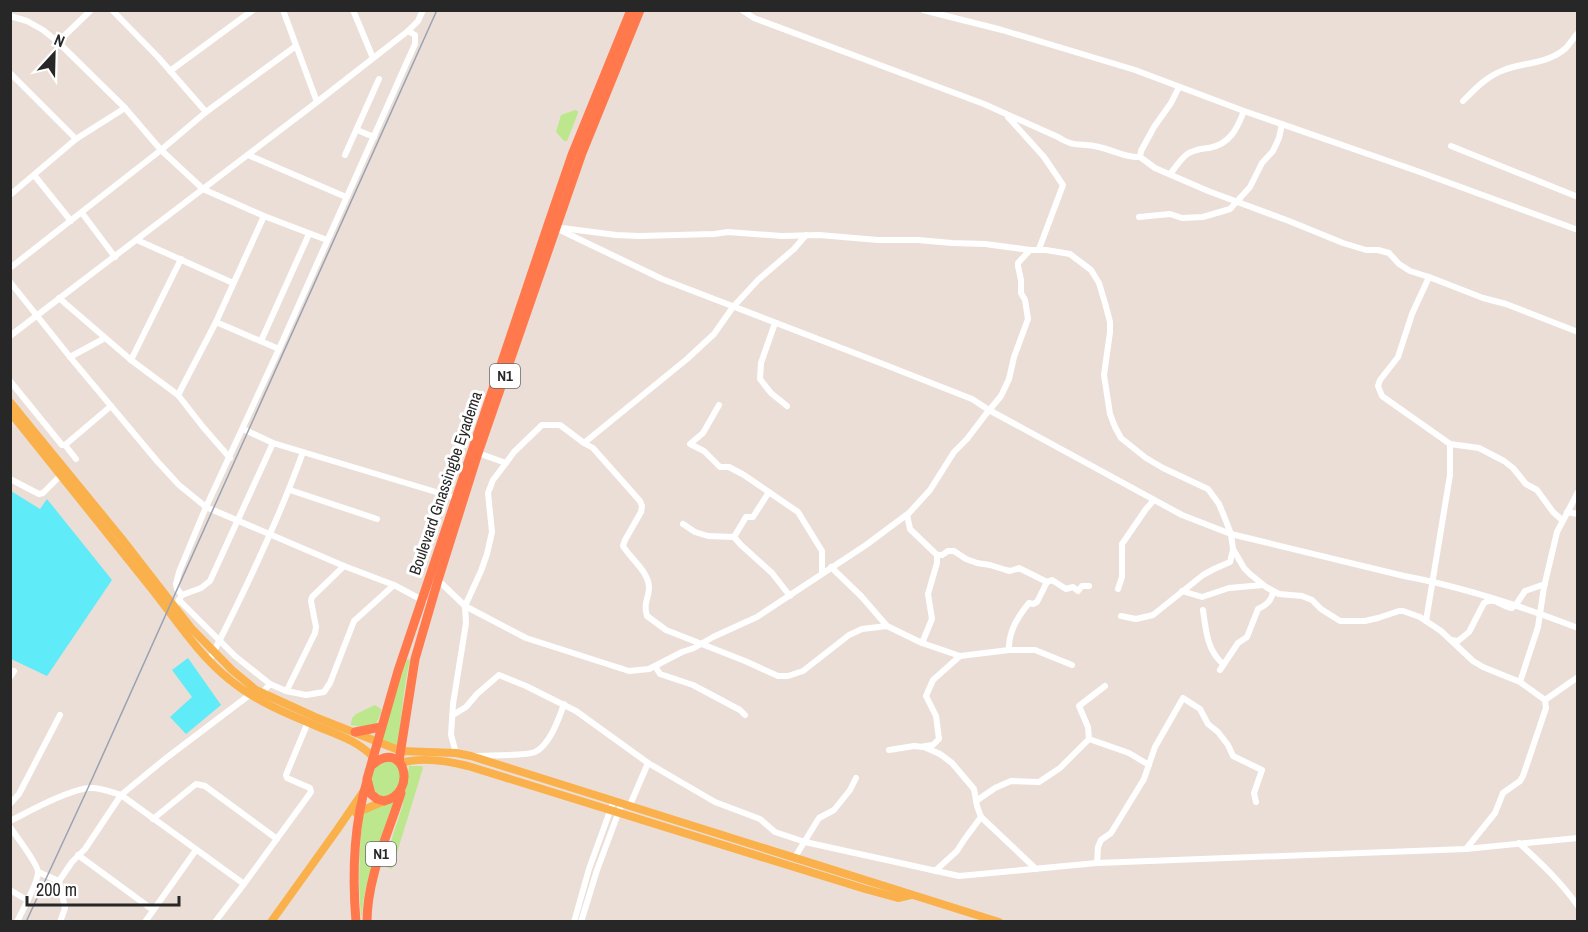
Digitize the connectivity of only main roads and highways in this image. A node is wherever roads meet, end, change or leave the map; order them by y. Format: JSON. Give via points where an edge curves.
{"nodes":[{"id":1,"x":631,"y":10,"type":"edge"},
{"id":2,"x":640,"y":10,"type":"edge"},
{"id":3,"x":552,"y":226,"type":"junction"},
{"id":4,"x":10,"y":402,"type":"edge"},
{"id":5,"x":10,"y":412,"type":"edge"},
{"id":6,"x":475,"y":452,"type":"junction"},
{"id":7,"x":63,"y":472,"type":"junction"},
{"id":8,"x":426,"y":602,"type":"junction"},
{"id":9,"x":172,"y":610,"type":"junction"},
{"id":10,"x":256,"y":693,"type":"junction"},
{"id":11,"x":311,"y":720,"type":"junction"},
{"id":12,"x":381,"y":727,"type":"junction"},
{"id":13,"x":355,"y":732,"type":"junction"},
{"id":14,"x":377,"y":741,"type":"junction"},
{"id":15,"x":401,"y":750,"type":"junction"},
{"id":16,"x":431,"y":756,"type":"junction"},
{"id":17,"x":372,"y":760,"type":"junction"},
{"id":18,"x":397,"y":761,"type":"junction"},
{"id":19,"x":367,"y":779,"type":"junction"},
{"id":20,"x":402,"y":788,"type":"junction"},
{"id":21,"x":364,"y":791,"type":"junction"},
{"id":22,"x":384,"y":801,"type":"junction"},
{"id":23,"x":359,"y":812,"type":"junction"},
{"id":24,"x":337,"y":830,"type":"junction"},
{"id":25,"x":913,"y":895,"type":"junction"},
{"id":26,"x":271,"y":921,"type":"edge"},
{"id":27,"x":356,"y":921,"type":"edge"},
{"id":28,"x":367,"y":921,"type":"edge"},
{"id":29,"x":999,"y":921,"type":"edge"}],
"edges":[{"from":1,"to":3,"type":"highway","name":"Boulevard Gnassingbe Eyadema","number":"N1","via":[[572,155]]},
{"from":2,"to":3,"type":"highway","name":"Boulevard Gnassingbe Eyadema","number":"N1"},
{"from":3,"to":6,"type":"highway","name":"Boulevard Gnassingbe Eyadema","number":"N1"},
{"from":4,"to":7,"type":"main road"},
{"from":5,"to":7,"type":"main road"},
{"from":6,"to":8,"type":"highway","name":"Boulevard Gnassingbe Eyadema","number":"N1","via":[[456,498]]},
{"from":6,"to":8,"type":"highway","name":"Boulevard Gnassingbe Eyadema","number":"N1","via":[[438,580]]},
{"from":7,"to":9,"type":"main road","via":[[122,538]]},
{"from":8,"to":12,"type":"highway","name":"Boulevard Gnassingbe Eyadema","number":"N1"},
{"from":8,"to":15,"type":"highway","name":"Boulevard Gnassingbe Eyadema","number":"N1"},
{"from":9,"to":10,"type":"main road"},
{"from":9,"to":10,"type":"main road","via":[[209,661],[228,678]]},
{"from":10,"to":11,"type":"main road"},
{"from":10,"to":11,"type":"main road"},
{"from":11,"to":13,"type":"main road"},
{"from":11,"to":17,"type":"main road","via":[[365,748]]},
{"from":12,"to":13,"type":"highway"},
{"from":12,"to":14,"type":"highway","name":"Boulevard Gnassingbe Eyadema","number":"N1"},
{"from":13,"to":14,"type":"main road"},
{"from":14,"to":15,"type":"main road"},
{"from":14,"to":17,"type":"highway","name":"Boulevard Gnassingbe Eyadema","number":"N1"},
{"from":15,"to":16,"type":"main road"},
{"from":15,"to":18,"type":"highway","name":"Boulevard Gnassingbe Eyadema","number":"N1"},
{"from":16,"to":18,"type":"main road"},
{"from":16,"to":25,"type":"main road","via":[[865,889],[898,898]]},
{"from":16,"to":25,"type":"main road","via":[[471,756]]},
{"from":17,"to":18,"type":"highway"},
{"from":17,"to":19,"type":"highway","number":"N1"},
{"from":18,"to":20,"type":"highway","number":"N1","via":[[404,776]]},
{"from":19,"to":21,"type":"highway","number":"N1"},
{"from":19,"to":22,"type":"highway","via":[[371,794]]},
{"from":20,"to":22,"type":"highway","via":[[394,798]]},
{"from":20,"to":28,"type":"highway","number":"N1","via":[[371,884]]},
{"from":21,"to":23,"type":"highway","number":"N1"},
{"from":21,"to":24,"type":"main road"},
{"from":22,"to":23,"type":"main road"},
{"from":23,"to":24,"type":"main road"},
{"from":23,"to":27,"type":"highway","number":"N1","via":[[354,852]]},
{"from":24,"to":26,"type":"main road"},
{"from":25,"to":29,"type":"main road"}]}
